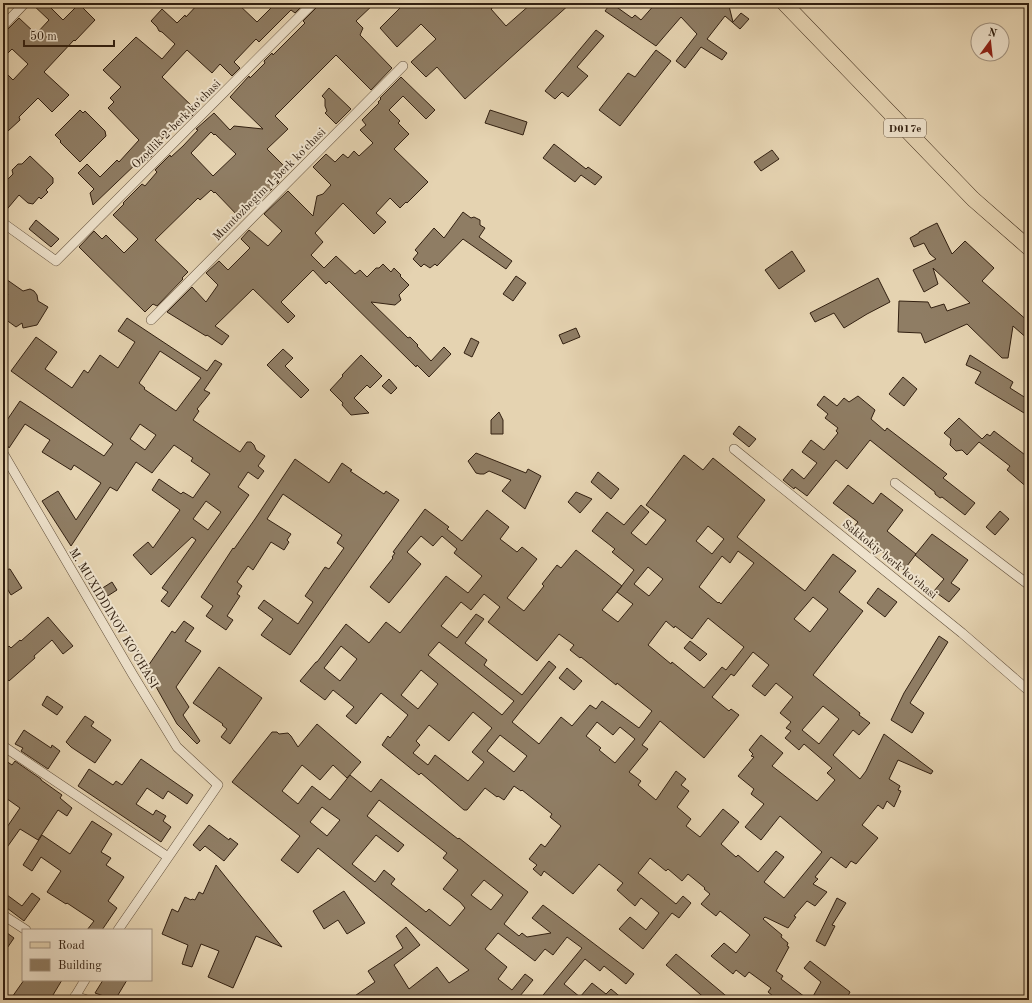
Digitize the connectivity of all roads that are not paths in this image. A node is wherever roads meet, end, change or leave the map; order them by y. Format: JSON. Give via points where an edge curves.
{"nodes":[{"id":1,"x":25,"y":3,"type":"edge"},
{"id":2,"x":313,"y":3,"type":"edge"},
{"id":3,"x":784,"y":3,"type":"edge"},
{"id":4,"x":3,"y":26,"type":"edge"},
{"id":5,"x":403,"y":66,"type":"dead end"},
{"id":6,"x":3,"y":223,"type":"edge"},
{"id":7,"x":1029,"y":248,"type":"edge"},
{"id":8,"x":151,"y":320,"type":"dead end"},
{"id":9,"x":734,"y":449,"type":"dead end"},
{"id":10,"x":3,"y":453,"type":"edge"},
{"id":11,"x":895,"y":483,"type":"dead end"},
{"id":12,"x":1029,"y":585,"type":"edge"},
{"id":13,"x":1029,"y":691,"type":"edge"},
{"id":14,"x":3,"y":746,"type":"edge"},
{"id":15,"x":168,"y":857,"type":"junction"},
{"id":16,"x":3,"y":915,"type":"edge"},
{"id":17,"x":24,"y":929,"type":"edge"},
{"id":18,"x":119,"y":929,"type":"edge"},
{"id":19,"x":84,"y":981,"type":"edge"},
{"id":20,"x":74,"y":998,"type":"edge"},
{"id":21,"x":87,"y":1000,"type":"edge"}],
"edges":[{"from":1,"to":4,"type":"street"},
{"from":2,"to":6,"type":"street","name":"Ozodlik 2-berk koʻchasi","via":[[56,261]]},
{"from":3,"to":7,"type":"main road","number":"D017e","via":[[973,199]]},
{"from":5,"to":8,"type":"street","name":"Mumtozbegim 1-berk koʻchasi"},
{"from":9,"to":13,"type":"street","name":"Sakkokiy berk koʻchasi","via":[[962,633]]},
{"from":10,"to":15,"type":"street","name":"M. MUXIDDINOV KO'CHASI","via":[[177,747],[218,785]]},
{"from":11,"to":12,"type":"street"},
{"from":14,"to":15,"type":"street"},
{"from":15,"to":18,"type":"street"},
{"from":16,"to":17,"type":"street"},
{"from":19,"to":20,"type":"street"},
{"from":20,"to":21,"type":"street"}]}
